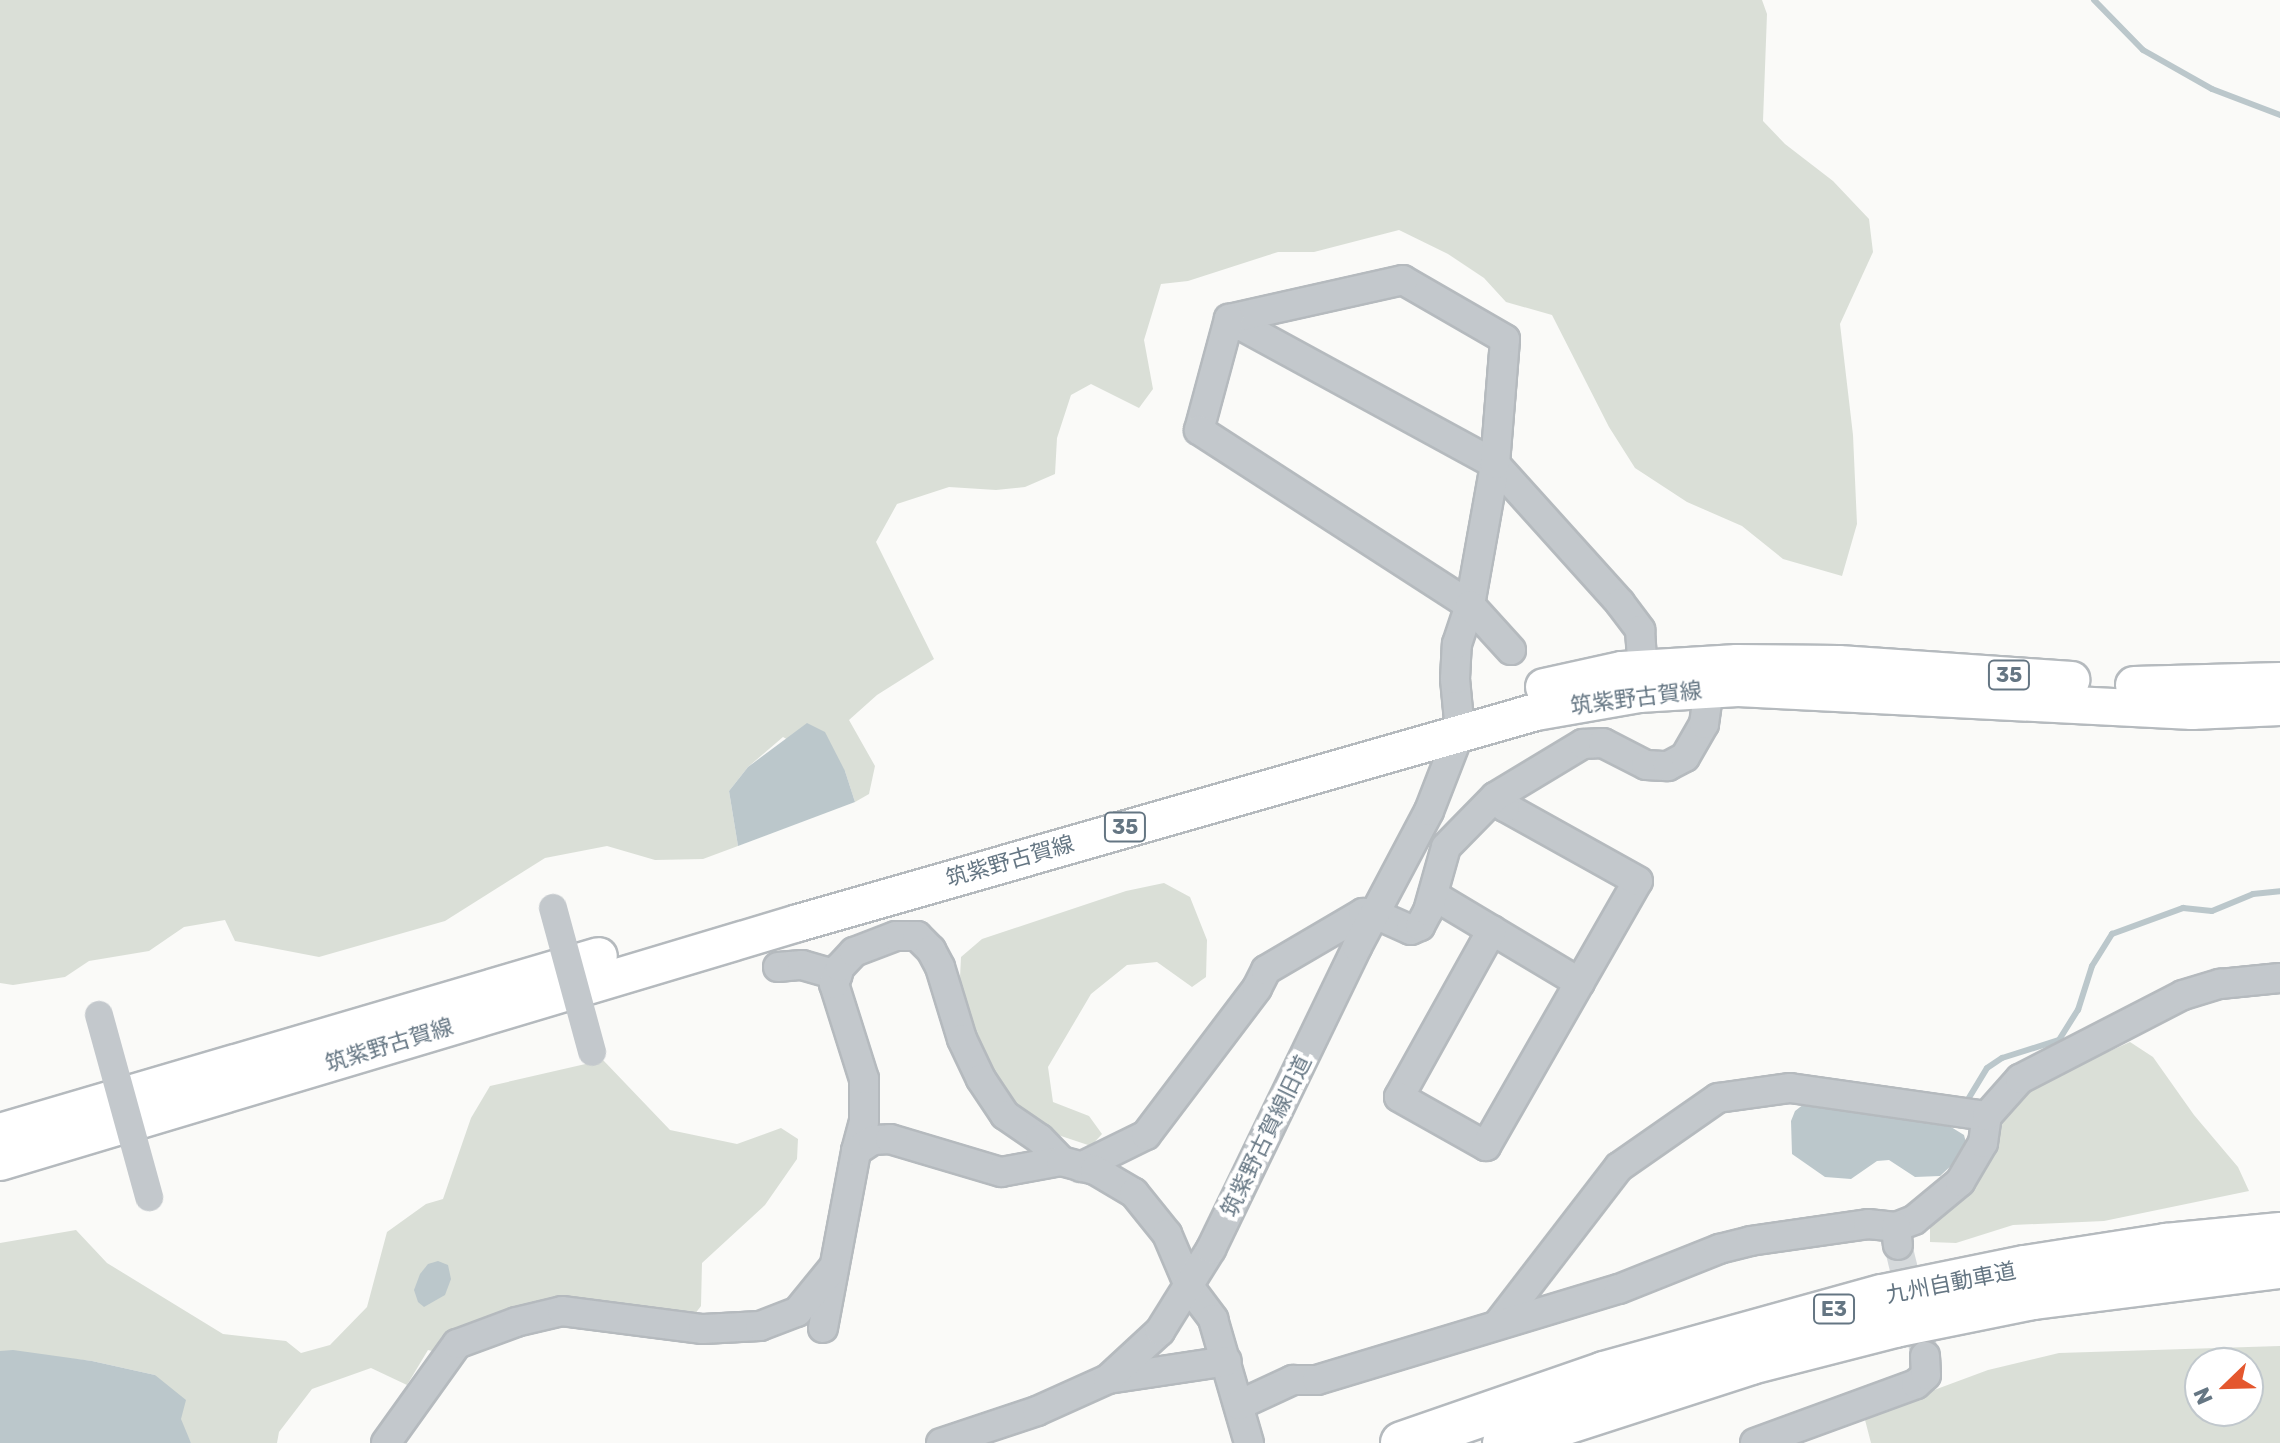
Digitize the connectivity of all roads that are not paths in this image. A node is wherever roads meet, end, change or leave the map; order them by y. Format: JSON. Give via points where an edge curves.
{"nodes":[{"id":1,"x":1229,"y":319,"type":"junction"},
{"id":2,"x":1495,"y":464,"type":"junction"},
{"id":3,"x":1470,"y":605,"type":"junction"},
{"id":4,"x":1511,"y":650,"type":"dead end"},
{"id":5,"x":1643,"y":669,"type":"junction"},
{"id":6,"x":2280,"y":681,"type":"edge"},
{"id":7,"x":1709,"y":688,"type":"junction"},
{"id":8,"x":2280,"y":707,"type":"edge"},
{"id":9,"x":1458,"y":720,"type":"junction"},
{"id":10,"x":1495,"y":797,"type":"junction"},
{"id":11,"x":1433,"y":895,"type":"junction"},
{"id":12,"x":553,"y":908,"type":"dead end"},
{"id":13,"x":1375,"y":914,"type":"junction"},
{"id":14,"x":1492,"y":930,"type":"junction"},
{"id":15,"x":778,"y":967,"type":"dead end"},
{"id":16,"x":838,"y":975,"type":"junction"},
{"id":17,"x":2280,"y":978,"type":"edge"},
{"id":18,"x":1580,"y":983,"type":"junction"},
{"id":19,"x":99,"y":1015,"type":"dead end"},
{"id":20,"x":592,"y":1052,"type":"dead end"},
{"id":21,"x":1987,"y":1116,"type":"junction"},
{"id":22,"x":0,"y":1132,"type":"edge"},
{"id":23,"x":856,"y":1151,"type":"junction"},
{"id":24,"x":0,"y":1162,"type":"edge"},
{"id":25,"x":1071,"y":1164,"type":"junction"},
{"id":26,"x":149,"y":1197,"type":"dead end"},
{"id":27,"x":2280,"y":1234,"type":"edge"},
{"id":28,"x":2280,"y":1267,"type":"edge"},
{"id":29,"x":833,"y":1268,"type":"junction"},
{"id":30,"x":1190,"y":1288,"type":"junction"},
{"id":31,"x":1498,"y":1324,"type":"junction"},
{"id":32,"x":823,"y":1328,"type":"dead end"},
{"id":33,"x":1925,"y":1356,"type":"tunnel mouth"},
{"id":34,"x":1227,"y":1361,"type":"junction"},
{"id":35,"x":1108,"y":1379,"type":"junction"},
{"id":36,"x":1239,"y":1405,"type":"junction"},
{"id":37,"x":386,"y":1443,"type":"edge"},
{"id":38,"x":941,"y":1443,"type":"edge"},
{"id":39,"x":1249,"y":1443,"type":"edge"},
{"id":40,"x":1402,"y":1443,"type":"edge"},
{"id":41,"x":1504,"y":1443,"type":"edge"},
{"id":42,"x":1755,"y":1443,"type":"edge"}],
"edges":[{"from":1,"to":2,"type":"street"},
{"from":1,"to":2,"type":"street","via":[[1403,280],[1505,339]]},
{"from":1,"to":3,"type":"street","via":[[1199,430]]},
{"from":2,"to":3,"type":"street"},
{"from":2,"to":5,"type":"street","via":[[1640,630]]},
{"from":3,"to":4,"type":"street"},
{"from":3,"to":9,"type":"street","via":[[1457,644]]},
{"from":5,"to":6,"type":"main road","name":"筑紫野古賀線","number":"35","via":[[1839,664],[2145,686]]},
{"from":5,"to":9,"type":"main road","name":"筑紫野古賀線","number":"35","via":[[1576,680]]},
{"from":7,"to":8,"type":"main road","name":"筑紫野古賀線","number":"35","via":[[2192,711]]},
{"from":7,"to":9,"type":"main road","name":"筑紫野古賀線","number":"35"},
{"from":7,"to":10,"type":"street","via":[[1696,743],[1677,762],[1646,765],[1603,743],[1583,744]]},
{"from":9,"to":13,"type":"street","name":"筑紫野古賀線旧道","via":[[1429,811]]},
{"from":9,"to":22,"type":"main road","name":"筑紫野古賀線","number":"35"},
{"from":9,"to":24,"type":"main road","name":"筑紫野古賀線","number":"35"},
{"from":10,"to":11,"type":"street","via":[[1446,847]]},
{"from":10,"to":18,"type":"street","via":[[1638,881]]},
{"from":11,"to":13,"type":"street","via":[[1420,926],[1411,930]]},
{"from":11,"to":14,"type":"street"},
{"from":12,"to":20,"type":"street","bridge":true},
{"from":13,"to":25,"type":"street","via":[[1363,913],[1266,970],[1146,1135]]},
{"from":13,"to":30,"type":"street","name":"筑紫野古賀線旧道"},
{"from":14,"to":18,"type":"street"},
{"from":14,"to":18,"type":"street","via":[[1399,1097],[1486,1146]]},
{"from":15,"to":16,"type":"street","via":[[802,965]]},
{"from":16,"to":23,"type":"street","via":[[834,984],[864,1079],[864,1121]]},
{"from":16,"to":25,"type":"street","via":[[854,952],[896,936],[917,936],[940,967],[962,1039],[1005,1115]]},
{"from":17,"to":21,"type":"street","via":[[2220,984],[2183,995],[2020,1079]]},
{"from":19,"to":26,"type":"street","bridge":true},
{"from":21,"to":31,"type":"street","via":[[1983,1143],[1960,1182],[1897,1236],[1868,1224],[1750,1241],[1619,1289]]},
{"from":21,"to":31,"type":"street","via":[[1790,1088],[1718,1098],[1619,1167]]},
{"from":23,"to":25,"type":"street","via":[[873,1140],[890,1139],[1001,1172]]},
{"from":23,"to":29,"type":"street"},
{"from":25,"to":30,"type":"street","via":[[1095,1170],[1134,1193],[1167,1234]]},
{"from":27,"to":40,"type":"highway","name":"九州自動車道","number":"E3","via":[[2166,1245],[1882,1296],[1604,1373]]},
{"from":28,"to":41,"type":"highway","name":"九州自動車道","number":"E3","via":[[2033,1298],[1895,1326],[1751,1363]]},
{"from":29,"to":32,"type":"street"},
{"from":29,"to":37,"type":"street","via":[[797,1312],[760,1326],[703,1329],[562,1311],[457,1344]]},
{"from":30,"to":34,"type":"street","via":[[1213,1319]]},
{"from":30,"to":35,"type":"street","name":"筑紫野古賀線旧道","via":[[1160,1331]]},
{"from":31,"to":36,"type":"street","via":[[1317,1380],[1293,1380]]},
{"from":33,"to":42,"type":"street","via":[[1926,1375],[1916,1384]]},
{"from":34,"to":35,"type":"street"},
{"from":34,"to":36,"type":"street"},
{"from":35,"to":38,"type":"street","name":"筑紫野古賀線旧道","via":[[1037,1411]]},
{"from":36,"to":39,"type":"street"}]}
